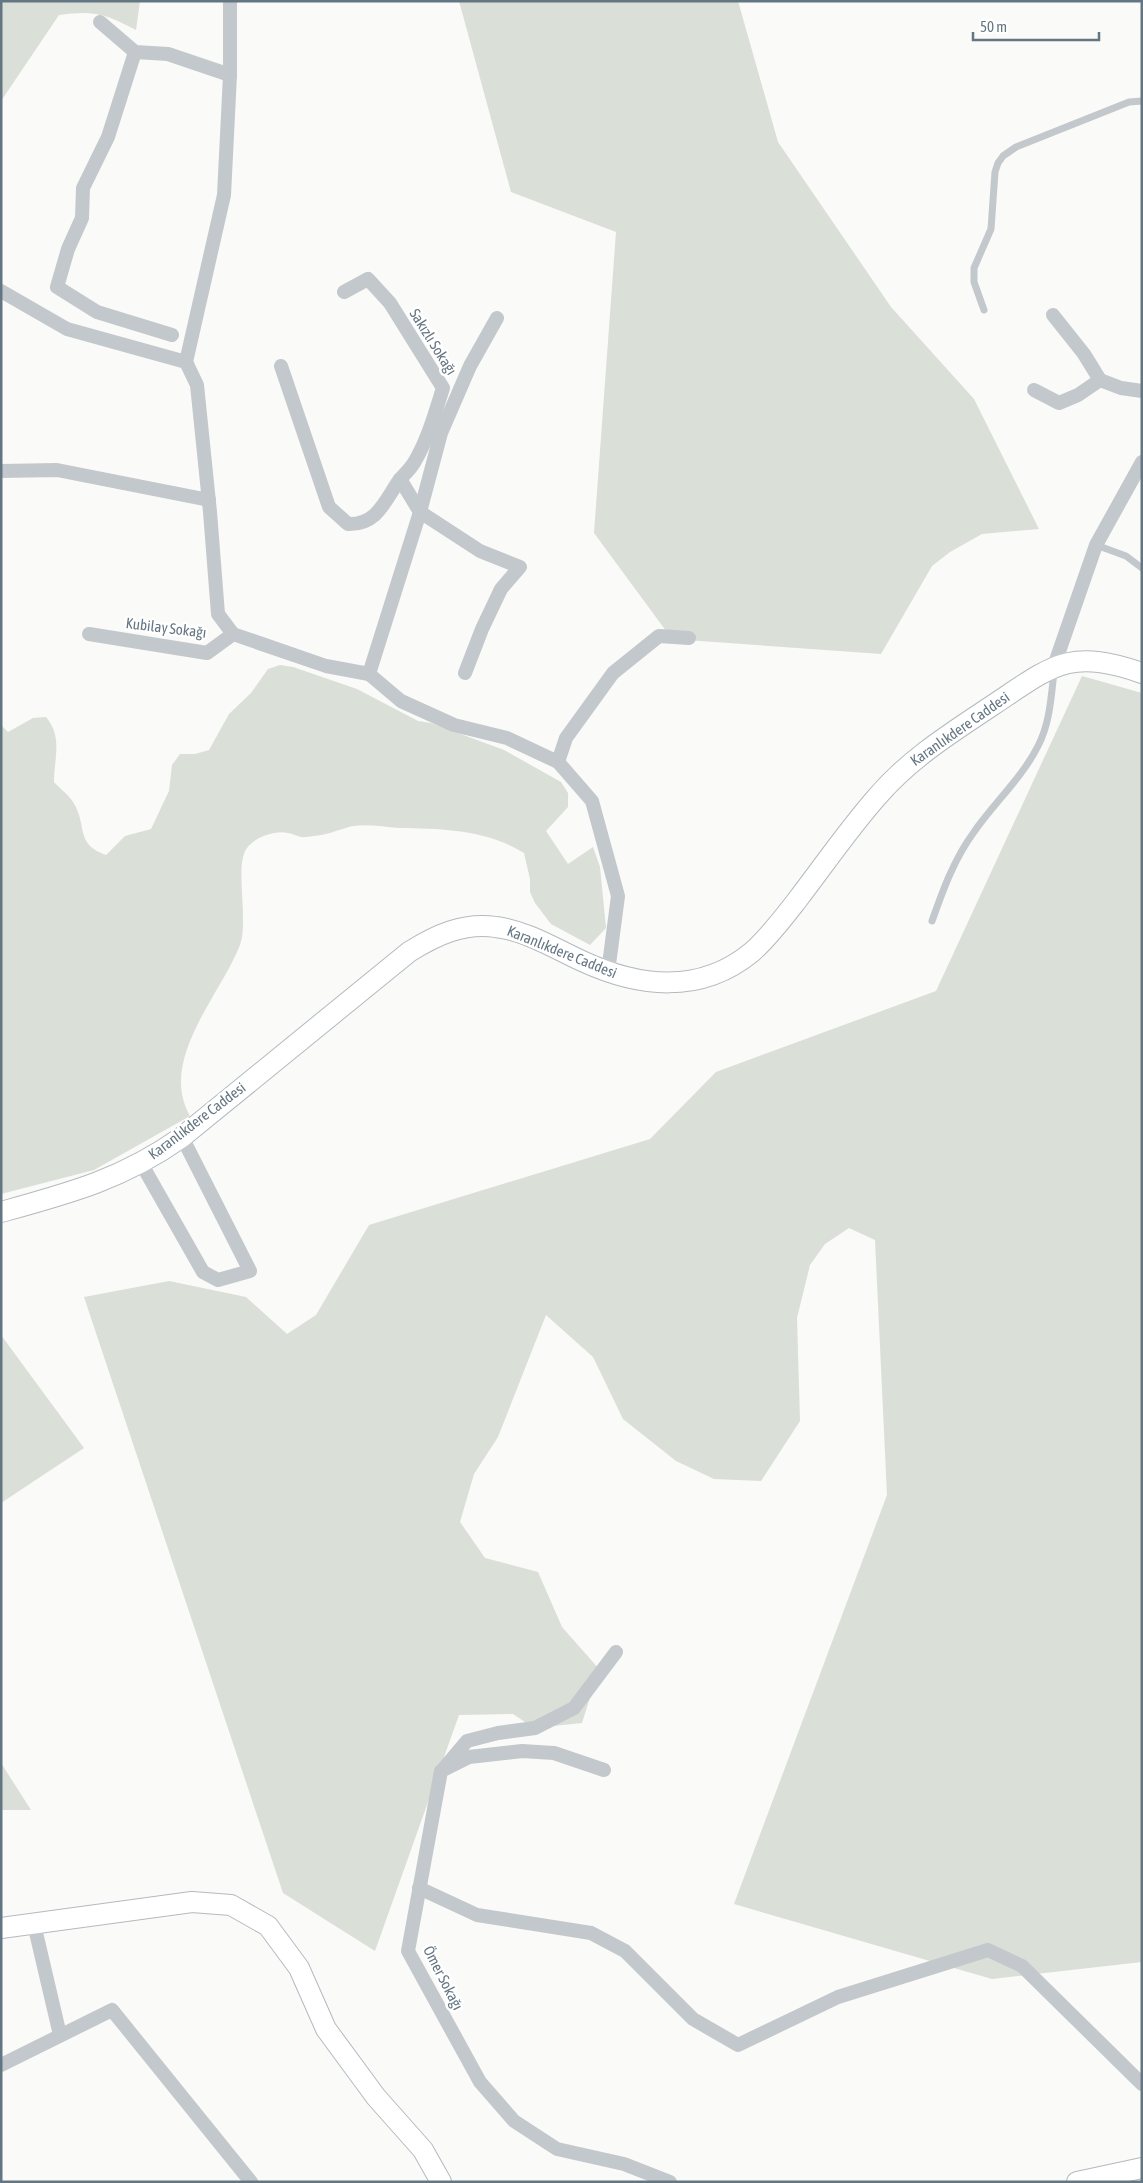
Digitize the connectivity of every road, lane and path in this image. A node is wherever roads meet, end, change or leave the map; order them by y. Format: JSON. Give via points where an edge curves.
{"nodes":[{"id":1,"x":230,"y":1,"type":"edge"},
{"id":2,"x":100,"y":22,"type":"dead end"},
{"id":3,"x":135,"y":52,"type":"junction"},
{"id":4,"x":230,"y":75,"type":"junction"},
{"id":5,"x":1142,"y":101,"type":"edge"},
{"id":6,"x":1,"y":291,"type":"edge"},
{"id":7,"x":344,"y":292,"type":"dead end"},
{"id":8,"x":984,"y":310,"type":"dead end"},
{"id":9,"x":1053,"y":315,"type":"dead end"},
{"id":10,"x":497,"y":318,"type":"dead end"},
{"id":11,"x":172,"y":335,"type":"dead end"},
{"id":12,"x":186,"y":362,"type":"junction"},
{"id":13,"x":281,"y":366,"type":"dead end"},
{"id":14,"x":1100,"y":380,"type":"junction"},
{"id":15,"x":1034,"y":390,"type":"dead end"},
{"id":16,"x":1142,"y":391,"type":"edge"},
{"id":17,"x":1142,"y":462,"type":"edge"},
{"id":18,"x":1,"y":471,"type":"edge"},
{"id":19,"x":400,"y":479,"type":"junction"},
{"id":20,"x":209,"y":500,"type":"junction"},
{"id":21,"x":420,"y":512,"type":"junction"},
{"id":22,"x":1096,"y":545,"type":"junction"},
{"id":23,"x":1142,"y":568,"type":"edge"},
{"id":24,"x":89,"y":634,"type":"dead end"},
{"id":25,"x":233,"y":634,"type":"junction"},
{"id":26,"x":689,"y":638,"type":"dead end"},
{"id":27,"x":1054,"y":666,"type":"junction"},
{"id":28,"x":465,"y":672,"type":"dead end"},
{"id":29,"x":370,"y":674,"type":"junction"},
{"id":30,"x":1142,"y":674,"type":"edge"},
{"id":31,"x":558,"y":762,"type":"junction"},
{"id":32,"x":932,"y":921,"type":"dead end"},
{"id":33,"x":608,"y":972,"type":"junction"},
{"id":34,"x":182,"y":1137,"type":"junction"},
{"id":35,"x":141,"y":1163,"type":"junction"},
{"id":36,"x":1,"y":1212,"type":"edge"},
{"id":37,"x":616,"y":1652,"type":"dead end"},
{"id":38,"x":604,"y":1770,"type":"dead end"},
{"id":39,"x":441,"y":1771,"type":"junction"},
{"id":40,"x":419,"y":1888,"type":"junction"},
{"id":41,"x":34,"y":1924,"type":"junction"},
{"id":42,"x":1,"y":1928,"type":"edge"},
{"id":43,"x":60,"y":2036,"type":"junction"},
{"id":44,"x":1,"y":2066,"type":"edge"},
{"id":45,"x":1142,"y":2084,"type":"edge"},
{"id":46,"x":1142,"y":2168,"type":"edge"},
{"id":47,"x":1107,"y":2179,"type":"edge"},
{"id":48,"x":251,"y":2182,"type":"edge"},
{"id":49,"x":441,"y":2182,"type":"edge"},
{"id":50,"x":670,"y":2182,"type":"edge"},
{"id":51,"x":1077,"y":2182,"type":"edge"}],
"edges":[{"from":1,"to":4,"type":"street"},
{"from":2,"to":3,"type":"street"},
{"from":3,"to":4,"type":"street","via":[[168,54]]},
{"from":3,"to":11,"type":"street","via":[[108,137],[83,188],[82,218],[68,249],[57,288],[97,312]]},
{"from":4,"to":12,"type":"street","via":[[224,195]]},
{"from":5,"to":8,"type":"lane","via":[[1130,102],[1016,147],[1003,156],[996,172],[991,229],[973,274]]},
{"from":6,"to":12,"type":"street","via":[[67,329]]},
{"from":7,"to":19,"type":"street","name":"Sakızlı Sokağı","via":[[368,279],[390,303],[443,388],[415,463]]},
{"from":9,"to":14,"type":"street"},
{"from":10,"to":21,"type":"street","via":[[470,366],[441,433]]},
{"from":12,"to":20,"type":"street","via":[[197,385]]},
{"from":13,"to":19,"type":"street","name":"Sakızlı Sokağı","via":[[329,507],[348,524],[360,524],[379,512]]},
{"from":14,"to":15,"type":"street","via":[[1059,403]]},
{"from":14,"to":16,"type":"street"},
{"from":17,"to":22,"type":"street"},
{"from":18,"to":20,"type":"street","via":[[56,470]]},
{"from":19,"to":21,"type":"street"},
{"from":20,"to":25,"type":"street","via":[[218,614]]},
{"from":21,"to":28,"type":"street","via":[[480,551],[520,567],[501,589]]},
{"from":21,"to":29,"type":"street"},
{"from":22,"to":23,"type":"lane","via":[[1115,551]]},
{"from":22,"to":27,"type":"street"},
{"from":24,"to":25,"type":"street","name":"Kubilay Sokağı","via":[[207,652]]},
{"from":25,"to":29,"type":"street","via":[[326,666]]},
{"from":26,"to":31,"type":"street","via":[[659,636],[613,674],[566,738]]},
{"from":27,"to":30,"type":"main road","name":"Karanlıkdere Caddesi","via":[[1075,661],[1101,661]]},
{"from":27,"to":32,"type":"lane","via":[[1050,706],[1039,745],[960,854]]},
{"from":27,"to":33,"type":"main road","name":"Karanlıkdere Caddesi","via":[[912,761],[875,799],[778,924],[751,952],[724,969],[676,983],[650,982]]},
{"from":29,"to":31,"type":"street","via":[[401,701],[454,725],[507,738]]},
{"from":31,"to":33,"type":"street","via":[[592,801],[618,896]]},
{"from":33,"to":34,"type":"main road","name":"Karanlıkdere Caddesi","via":[[515,930],[472,926],[449,931],[410,952]]},
{"from":34,"to":35,"type":"main road","name":"Karanlıkdere Caddesi"},
{"from":34,"to":35,"type":"street","via":[[250,1271],[218,1280],[203,1272]]},
{"from":35,"to":36,"type":"main road","name":"Karanlıkdere Caddesi","via":[[102,1182]]},
{"from":37,"to":39,"type":"street","via":[[574,1708],[535,1728],[467,1741]]},
{"from":38,"to":39,"type":"street","via":[[554,1753],[522,1751],[469,1757]]},
{"from":39,"to":40,"type":"street","name":"Ömer Sokağı"},
{"from":40,"to":45,"type":"street","via":[[477,1915],[591,1933],[625,1951],[693,2019],[738,2045],[838,1997],[988,1950],[1022,1966]]},
{"from":40,"to":50,"type":"street","name":"Ömer Sokağı","via":[[408,1952],[480,2082],[514,2120],[557,2149],[624,2164]]},
{"from":41,"to":42,"type":"main road"},
{"from":41,"to":43,"type":"street"},
{"from":41,"to":49,"type":"main road","via":[[192,1902],[231,1905],[268,1926],[299,1968],[326,2029],[376,2097],[422,2150]]},
{"from":43,"to":44,"type":"street"},
{"from":43,"to":48,"type":"street","via":[[112,2010]]},
{"from":46,"to":47,"type":"main road"},
{"from":47,"to":51,"type":"main road"}]}
